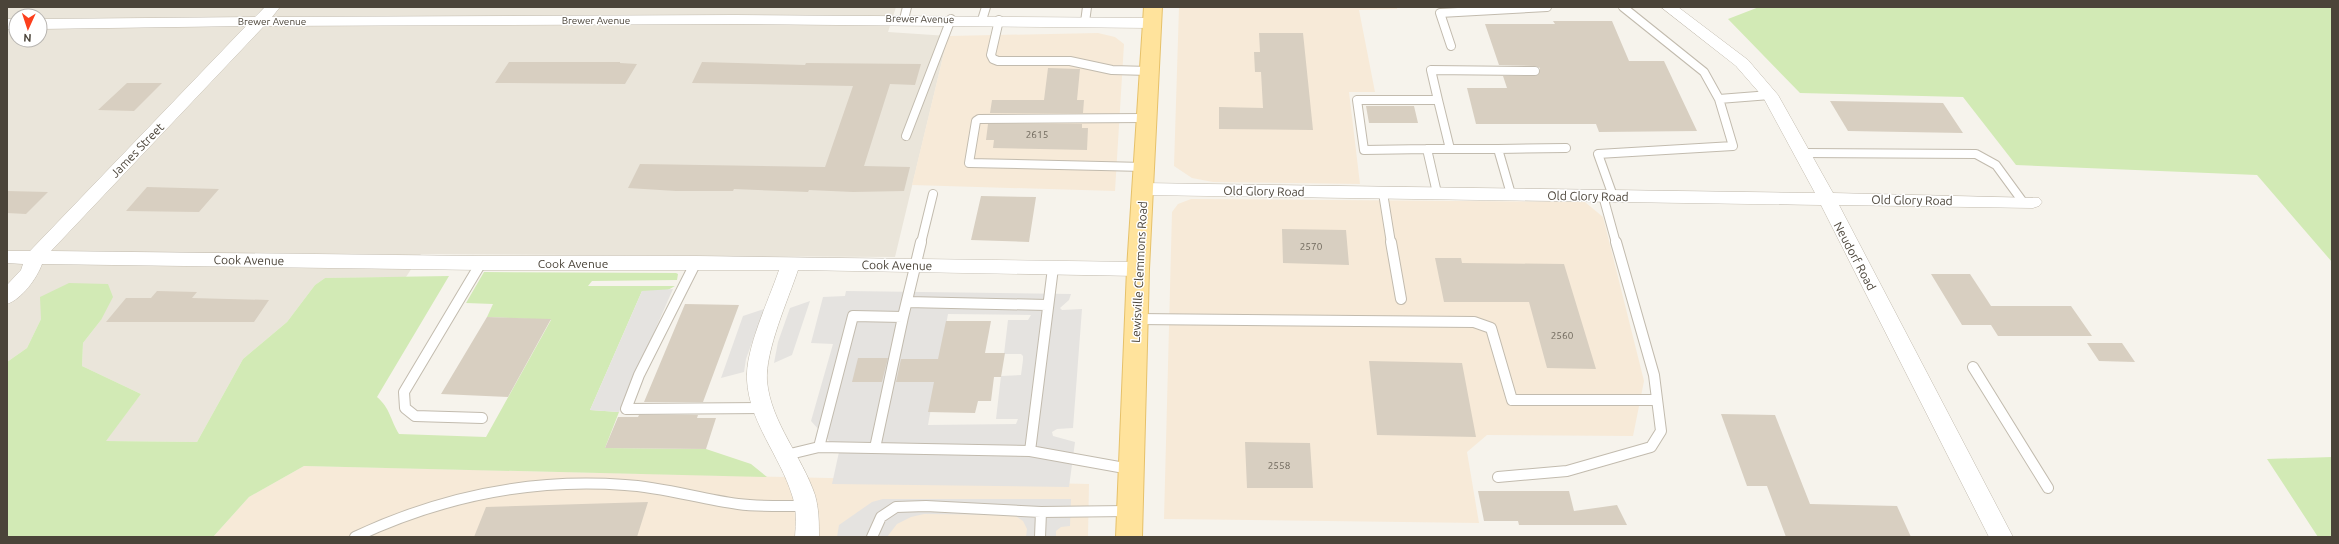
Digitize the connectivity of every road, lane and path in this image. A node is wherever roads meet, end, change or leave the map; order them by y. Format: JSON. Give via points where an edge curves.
{"nodes":[{"id":1,"x":273,"y":7,"type":"edge"},
{"id":2,"x":1547,"y":7,"type":"edge"},
{"id":3,"x":1623,"y":7,"type":"edge"},
{"id":4,"x":1668,"y":7,"type":"edge"},
{"id":5,"x":906,"y":13,"type":"edge"},
{"id":6,"x":984,"y":14,"type":"edge"},
{"id":7,"x":1086,"y":14,"type":"edge"},
{"id":8,"x":1153,"y":15,"type":"edge"},
{"id":9,"x":260,"y":20,"type":"junction"},
{"id":10,"x":952,"y":20,"type":"junction"},
{"id":11,"x":999,"y":20,"type":"junction"},
{"id":12,"x":48,"y":24,"type":"edge"},
{"id":13,"x":1451,"y":46,"type":"dead end"},
{"id":14,"x":1149,"y":70,"type":"junction"},
{"id":15,"x":1535,"y":72,"type":"dead end"},
{"id":16,"x":1770,"y":95,"type":"junction"},
{"id":17,"x":1719,"y":99,"type":"junction"},
{"id":18,"x":1438,"y":100,"type":"junction"},
{"id":19,"x":1146,"y":118,"type":"junction"},
{"id":20,"x":906,"y":136,"type":"dead end"},
{"id":21,"x":1566,"y":148,"type":"dead end"},
{"id":22,"x":1427,"y":149,"type":"junction"},
{"id":23,"x":1450,"y":149,"type":"junction"},
{"id":24,"x":1498,"y":149,"type":"junction"},
{"id":25,"x":1803,"y":153,"type":"junction"},
{"id":26,"x":1144,"y":168,"type":"junction"},
{"id":27,"x":1143,"y":189,"type":"junction"},
{"id":28,"x":1383,"y":193,"type":"junction"},
{"id":29,"x":1437,"y":193,"type":"junction"},
{"id":30,"x":933,"y":194,"type":"dead end"},
{"id":31,"x":1511,"y":194,"type":"junction"},
{"id":32,"x":1608,"y":196,"type":"junction"},
{"id":33,"x":1825,"y":199,"type":"junction"},
{"id":34,"x":2028,"y":202,"type":"joint"},
{"id":35,"x":7,"y":257,"type":"edge"},
{"id":36,"x":35,"y":257,"type":"junction"},
{"id":37,"x":696,"y":262,"type":"junction"},
{"id":38,"x":481,"y":264,"type":"junction"},
{"id":39,"x":791,"y":264,"type":"junction"},
{"id":40,"x":916,"y":266,"type":"junction"},
{"id":41,"x":1053,"y":268,"type":"junction"},
{"id":42,"x":1138,"y":269,"type":"junction"},
{"id":43,"x":7,"y":297,"type":"edge"},
{"id":44,"x":1401,"y":299,"type":"dead end"},
{"id":45,"x":908,"y":302,"type":"junction"},
{"id":46,"x":1047,"y":305,"type":"junction"},
{"id":47,"x":903,"y":317,"type":"junction"},
{"id":48,"x":1136,"y":319,"type":"junction"},
{"id":49,"x":1973,"y":367,"type":"dead end"},
{"id":50,"x":1657,"y":400,"type":"junction"},
{"id":51,"x":763,"y":408,"type":"junction"},
{"id":52,"x":482,"y":418,"type":"dead end"},
{"id":53,"x":819,"y":447,"type":"junction"},
{"id":54,"x":875,"y":448,"type":"junction"},
{"id":55,"x":1030,"y":451,"type":"junction"},
{"id":56,"x":786,"y":455,"type":"junction"},
{"id":57,"x":1130,"y":469,"type":"junction"},
{"id":58,"x":1498,"y":477,"type":"dead end"},
{"id":59,"x":2048,"y":488,"type":"dead end"},
{"id":60,"x":807,"y":506,"type":"junction"},
{"id":61,"x":1130,"y":511,"type":"junction"},
{"id":62,"x":1041,"y":512,"type":"junction"},
{"id":63,"x":355,"y":537,"type":"edge"},
{"id":64,"x":807,"y":537,"type":"edge"},
{"id":65,"x":872,"y":537,"type":"edge"},
{"id":66,"x":1040,"y":537,"type":"edge"},
{"id":67,"x":1129,"y":537,"type":"edge"},
{"id":68,"x":2001,"y":537,"type":"edge"}],
"edges":[{"from":1,"to":9,"type":"street","name":"James Street"},
{"from":2,"to":13,"type":"lane","via":[[1440,13]]},
{"from":3,"to":17,"type":"lane","via":[[1704,72]]},
{"from":4,"to":16,"type":"street","name":"Neudorf Road","via":[[1742,63]]},
{"from":5,"to":9,"type":"street","name":"Brewer Avenue"},
{"from":5,"to":10,"type":"street","name":"Brewer Avenue"},
{"from":6,"to":10,"type":"street","name":"Brewer Avenue"},
{"from":6,"to":11,"type":"street","name":"Brewer Avenue"},
{"from":7,"to":8,"type":"street","name":"Brewer Avenue"},
{"from":7,"to":11,"type":"street","name":"Brewer Avenue"},
{"from":8,"to":14,"type":"main road","name":"Lewisville Clemmons Road"},
{"from":9,"to":12,"type":"street","name":"Brewer Avenue"},
{"from":9,"to":36,"type":"street","name":"James Street"},
{"from":10,"to":20,"type":"lane"},
{"from":11,"to":14,"type":"lane","via":[[991,55],[993,59],[1070,61],[1112,70]]},
{"from":14,"to":19,"type":"main road","name":"Lewisville Clemmons Road"},
{"from":15,"to":18,"type":"lane","via":[[1432,70]]},
{"from":16,"to":17,"type":"lane"},
{"from":16,"to":25,"type":"street","name":"Neudorf Road"},
{"from":17,"to":32,"type":"lane","via":[[1733,146],[1598,154]]},
{"from":18,"to":22,"type":"lane","via":[[1357,100],[1364,150]]},
{"from":18,"to":23,"type":"lane"},
{"from":19,"to":26,"type":"main road","name":"Lewisville Clemmons Road"},
{"from":19,"to":26,"type":"lane","via":[[979,119],[976,121],[968,163]]},
{"from":21,"to":24,"type":"lane"},
{"from":22,"to":23,"type":"lane"},
{"from":22,"to":29,"type":"lane"},
{"from":23,"to":24,"type":"lane"},
{"from":24,"to":31,"type":"lane"},
{"from":25,"to":33,"type":"street","name":"Neudorf Road"},
{"from":25,"to":34,"type":"lane","via":[[1976,154],[1996,166]]},
{"from":26,"to":27,"type":"main road","name":"Lewisville Clemmons Road"},
{"from":27,"to":28,"type":"street","name":"Old Glory Road"},
{"from":27,"to":42,"type":"main road","name":"Lewisville Clemmons Road"},
{"from":28,"to":29,"type":"street","name":"Old Glory Road"},
{"from":28,"to":44,"type":"lane"},
{"from":29,"to":31,"type":"street","name":"Old Glory Road"},
{"from":30,"to":40,"type":"lane"},
{"from":31,"to":32,"type":"street","name":"Old Glory Road"},
{"from":32,"to":33,"type":"street","name":"Old Glory Road"},
{"from":32,"to":50,"type":"lane","via":[[1654,375]]},
{"from":33,"to":34,"type":"street","name":"Old Glory Road"},
{"from":33,"to":68,"type":"street","name":"Neudorf Road"},
{"from":35,"to":36,"type":"street","name":"Cook Avenue"},
{"from":36,"to":38,"type":"street","name":"Cook Avenue"},
{"from":36,"to":43,"type":"street","name":"James Street","via":[[29,273]]},
{"from":37,"to":38,"type":"street","name":"Cook Avenue"},
{"from":37,"to":39,"type":"street","name":"Cook Avenue"},
{"from":37,"to":51,"type":"lane","via":[[639,375],[626,408]]},
{"from":38,"to":52,"type":"lane","via":[[404,392],[406,408],[415,416]]},
{"from":39,"to":40,"type":"street","name":"Cook Avenue"},
{"from":39,"to":51,"type":"street","via":[[760,358],[757,378]]},
{"from":40,"to":41,"type":"street","name":"Cook Avenue"},
{"from":40,"to":45,"type":"lane"},
{"from":41,"to":42,"type":"street","name":"Cook Avenue"},
{"from":41,"to":46,"type":"lane"},
{"from":42,"to":48,"type":"main road","name":"Lewisville Clemmons Road"},
{"from":45,"to":46,"type":"lane"},
{"from":45,"to":47,"type":"lane"},
{"from":46,"to":55,"type":"lane"},
{"from":47,"to":53,"type":"lane","via":[[853,316]]},
{"from":47,"to":54,"type":"lane"},
{"from":48,"to":50,"type":"lane","via":[[1474,322],[1491,328],[1512,400]]},
{"from":48,"to":57,"type":"main road","name":"Lewisville Clemmons Road"},
{"from":49,"to":59,"type":"lane"},
{"from":50,"to":58,"type":"lane","via":[[1661,431],[1651,447],[1566,471]]},
{"from":51,"to":56,"type":"street"},
{"from":53,"to":54,"type":"lane"},
{"from":53,"to":56,"type":"lane"},
{"from":54,"to":55,"type":"lane"},
{"from":55,"to":57,"type":"lane"},
{"from":56,"to":60,"type":"street"},
{"from":57,"to":61,"type":"main road","name":"Lewisville Clemmons Road"},
{"from":60,"to":63,"type":"lane","via":[[746,505],[663,489],[598,483],[504,489],[439,502],[378,524]]},
{"from":60,"to":64,"type":"street"},
{"from":61,"to":62,"type":"lane"},
{"from":61,"to":67,"type":"main road","name":"Lewisville Clemmons Road"},
{"from":62,"to":65,"type":"lane","via":[[926,506],[896,507],[881,517]]},
{"from":62,"to":66,"type":"lane"}]}
